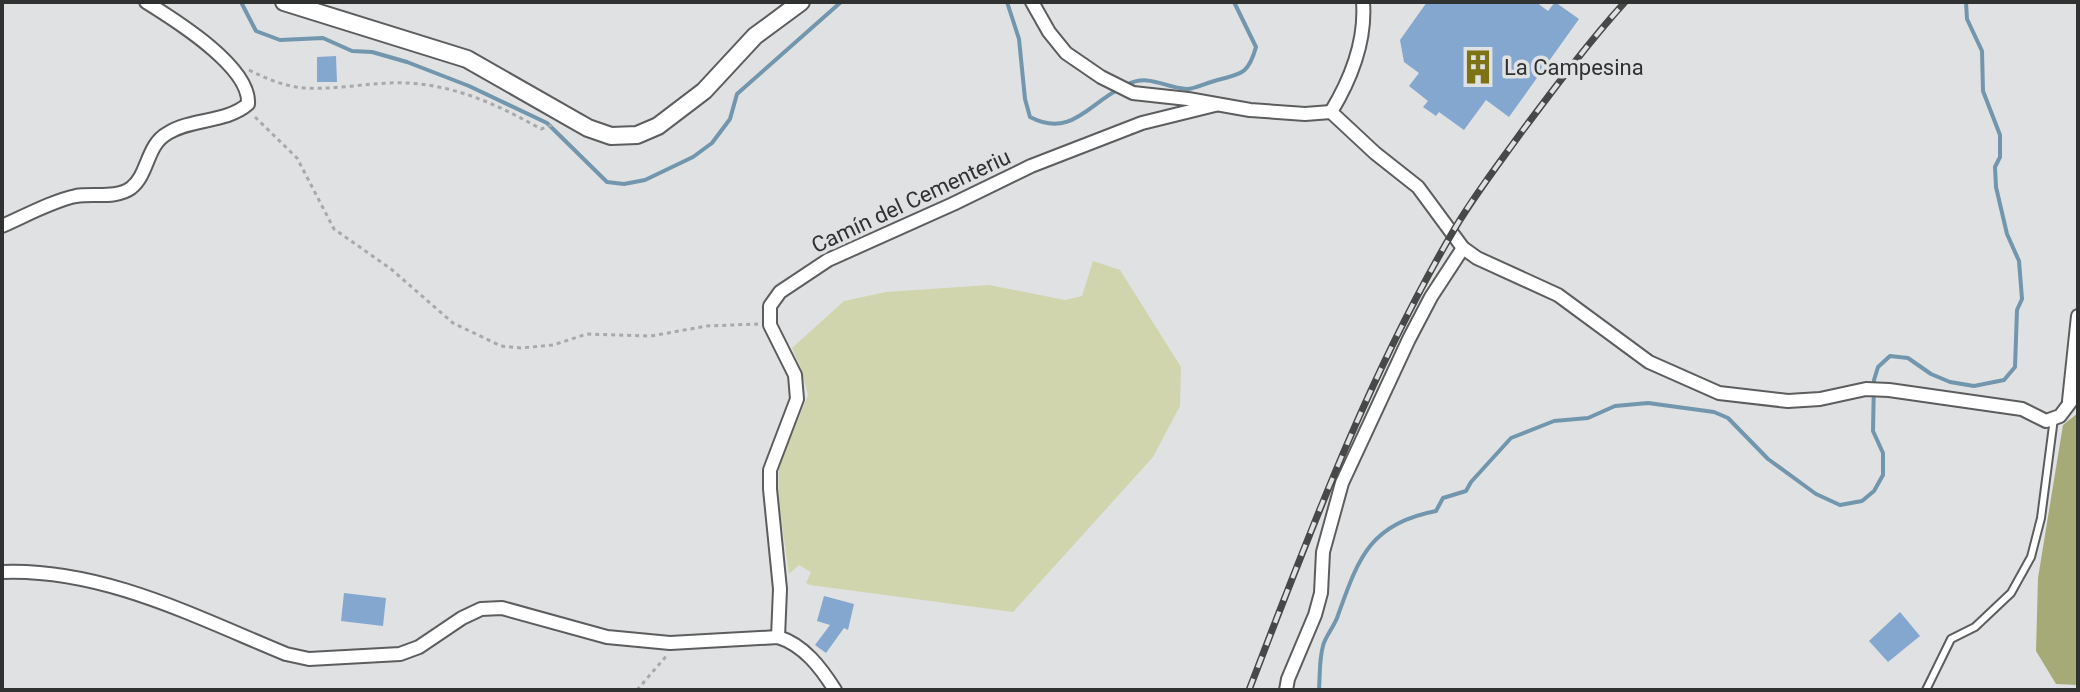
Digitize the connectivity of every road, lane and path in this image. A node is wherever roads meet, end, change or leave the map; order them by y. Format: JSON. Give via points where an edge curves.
{"nodes":[{"id":1,"x":146,"y":2,"type":"edge"},
{"id":2,"x":284,"y":2,"type":"edge"},
{"id":3,"x":801,"y":2,"type":"edge"},
{"id":4,"x":1032,"y":2,"type":"edge"},
{"id":5,"x":1363,"y":2,"type":"edge"},
{"id":6,"x":247,"y":69,"type":"dead end"},
{"id":7,"x":248,"y":104,"type":"junction"},
{"id":8,"x":1215,"y":105,"type":"junction"},
{"id":9,"x":1331,"y":112,"type":"junction"},
{"id":10,"x":545,"y":129,"type":"dead end"},
{"id":11,"x":2,"y":226,"type":"edge"},
{"id":12,"x":1463,"y":248,"type":"junction"},
{"id":13,"x":2078,"y":316,"type":"edge"},
{"id":14,"x":770,"y":325,"type":"junction"},
{"id":15,"x":2078,"y":392,"type":"edge"},
{"id":16,"x":2068,"y":405,"type":"junction"},
{"id":17,"x":2054,"y":418,"type":"junction"},
{"id":18,"x":2,"y":572,"type":"edge"},
{"id":19,"x":778,"y":637,"type":"junction"},
{"id":20,"x":670,"y":643,"type":"junction"},
{"id":21,"x":637,"y":690,"type":"edge"},
{"id":22,"x":835,"y":690,"type":"edge"},
{"id":23,"x":1286,"y":690,"type":"edge"},
{"id":24,"x":1926,"y":690,"type":"edge"}],
"edges":[{"from":1,"to":7,"type":"street","via":[[214,51],[245,84]]},
{"from":2,"to":3,"type":"street","via":[[467,59],[611,136],[637,135],[658,126],[704,91],[755,36]]},
{"from":4,"to":8,"type":"street","via":[[1066,53],[1101,77],[1133,93]]},
{"from":5,"to":9,"type":"street","via":[[1362,36],[1345,89]]},
{"from":6,"to":10,"type":"path","via":[[299,87],[404,83],[452,89]]},
{"from":7,"to":11,"type":"street","via":[[165,134],[132,187],[117,194],[75,197]]},
{"from":7,"to":14,"type":"path","via":[[297,158],[334,229],[453,323],[481,338],[521,348],[587,334],[651,336],[707,326]]},
{"from":8,"to":9,"type":"street"},
{"from":8,"to":14,"type":"street","name":"Camín del Cementeriu","via":[[1142,123],[1031,166],[828,260],[780,292],[770,306]]},
{"from":9,"to":12,"type":"street","via":[[1418,187]]},
{"from":12,"to":17,"type":"street","via":[[1558,295],[1649,362],[1719,393],[1788,401],[1889,390],[1983,401],[2022,409],[2046,421]]},
{"from":12,"to":23,"type":"street","via":[[1409,339],[1342,483],[1323,552],[1318,604]]},
{"from":13,"to":16,"type":"street"},
{"from":14,"to":19,"type":"street","via":[[795,375],[797,399],[770,470],[780,589]]},
{"from":15,"to":16,"type":"street"},
{"from":16,"to":17,"type":"street"},
{"from":17,"to":24,"type":"lane","via":[[2031,557],[2011,593],[1975,627],[1951,639]]},
{"from":18,"to":20,"type":"street","via":[[61,575],[120,589],[309,659],[400,654],[481,609],[502,608],[607,637]]},
{"from":19,"to":20,"type":"street"},
{"from":19,"to":22,"type":"street","via":[[818,665]]},
{"from":20,"to":21,"type":"path","via":[[669,653]]}]}
